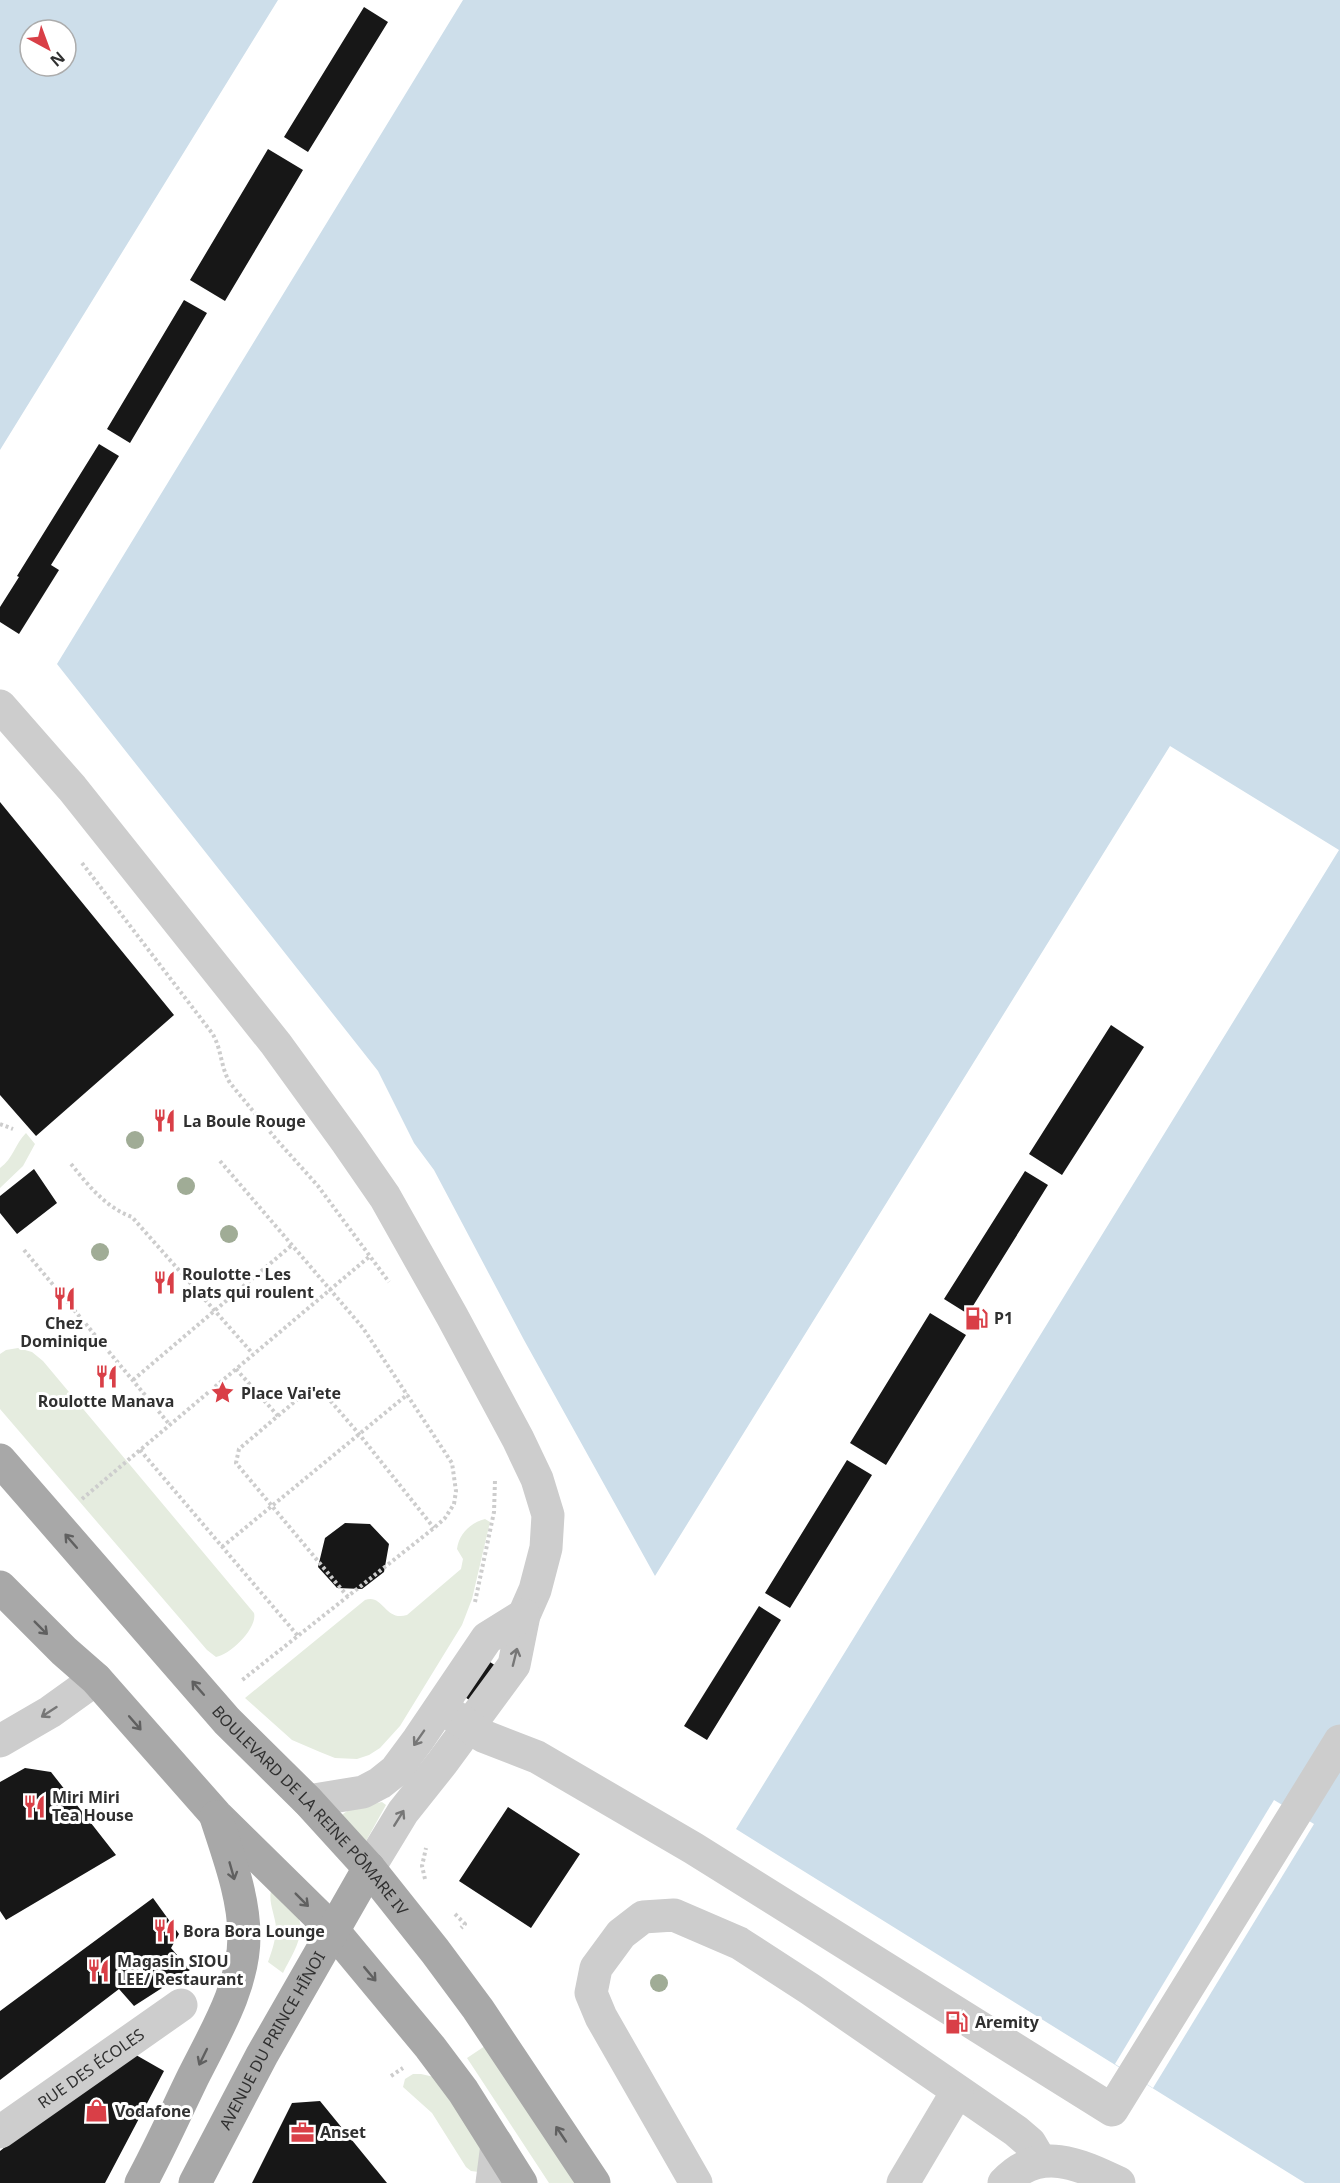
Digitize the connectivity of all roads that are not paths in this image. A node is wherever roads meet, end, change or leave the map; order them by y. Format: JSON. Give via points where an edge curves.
{"nodes":[{"id":1,"x":0,"y":706,"type":"edge"},
{"id":2,"x":0,"y":1460,"type":"edge"},
{"id":3,"x":0,"y":1587,"type":"edge"},
{"id":4,"x":524,"y":1615,"type":"junction"},
{"id":5,"x":96,"y":1679,"type":"junction"},
{"id":6,"x":441,"y":1707,"type":"junction"},
{"id":7,"x":468,"y":1728,"type":"junction"},
{"id":8,"x":0,"y":1741,"type":"edge"},
{"id":9,"x":1340,"y":1741,"type":"edge"},
{"id":10,"x":308,"y":1801,"type":"junction"},
{"id":11,"x":216,"y":1815,"type":"junction"},
{"id":12,"x":369,"y":1868,"type":"junction"},
{"id":13,"x":332,"y":1929,"type":"junction"},
{"id":14,"x":182,"y":2005,"type":"dead end"},
{"id":15,"x":957,"y":2092,"type":"junction"},
{"id":16,"x":0,"y":2132,"type":"edge"},
{"id":17,"x":497,"y":2144,"type":"junction"},
{"id":18,"x":1040,"y":2160,"type":"junction"},
{"id":19,"x":141,"y":2183,"type":"edge"},
{"id":20,"x":195,"y":2183,"type":"edge"},
{"id":21,"x":492,"y":2183,"type":"edge"},
{"id":22,"x":521,"y":2183,"type":"edge"},
{"id":23,"x":594,"y":2183,"type":"edge"},
{"id":24,"x":696,"y":2183,"type":"edge"},
{"id":25,"x":903,"y":2183,"type":"edge"},
{"id":26,"x":1004,"y":2183,"type":"edge"},
{"id":27,"x":1119,"y":2183,"type":"edge"}],
"edges":[{"from":1,"to":4,"type":"street","via":[[72,789],[276,1044],[385,1197],[537,1479],[548,1515],[546,1548]]},
{"from":10,"to":2,"type":"main road","name":"BOULEVARD DE LA REINE PŌMARE IV","one_way":true,"via":[[227,1721]]},
{"from":3,"to":5,"type":"main road","one_way":true},
{"from":4,"to":6,"type":"street","via":[[487,1638]]},
{"from":7,"to":4,"type":"street","one_way":true,"via":[[514,1665]]},
{"from":5,"to":8,"type":"street","one_way":true},
{"from":5,"to":11,"type":"main road","one_way":true},
{"from":6,"to":7,"type":"street"},
{"from":6,"to":10,"type":"street","one_way":true,"via":[[381,1783],[363,1792]]},
{"from":7,"to":9,"type":"street","via":[[537,1757],[693,1848],[1112,2110]]},
{"from":12,"to":7,"type":"street","one_way":true,"via":[[403,1812]]},
{"from":10,"to":12,"type":"main road","name":"BOULEVARD DE LA REINE PŌMARE IV"},
{"from":11,"to":13,"type":"main road","one_way":true},
{"from":11,"to":19,"type":"main road","one_way":true,"via":[[241,1906],[242,1960],[220,2023]]},
{"from":12,"to":13,"type":"main road","name":"AVENUE DU PRINCE HĪNOI"},
{"from":23,"to":12,"type":"main road","name":"BOULEVARD DE LA REINE PŌMARE IV","one_way":true,"via":[[478,2009]]},
{"from":13,"to":17,"type":"main road","one_way":true,"via":[[430,2047]]},
{"from":13,"to":20,"type":"main road","name":"AVENUE DU PRINCE HĪNOI"},
{"from":14,"to":16,"type":"street","name":"RUE DES ÉCOLES"},
{"from":15,"to":18,"type":"street","via":[[1016,2131],[1030,2143]]},
{"from":15,"to":24,"type":"street","via":[[739,1943],[674,1915],[643,1917],[621,1934],[596,1968],[591,1994]]},
{"from":15,"to":25,"type":"street"},
{"from":17,"to":21,"type":"street"},
{"from":17,"to":22,"type":"main road"},
{"from":18,"to":26,"type":"street","via":[[1021,2167]]},
{"from":18,"to":27,"type":"street","via":[[1070,2163]]}]}
